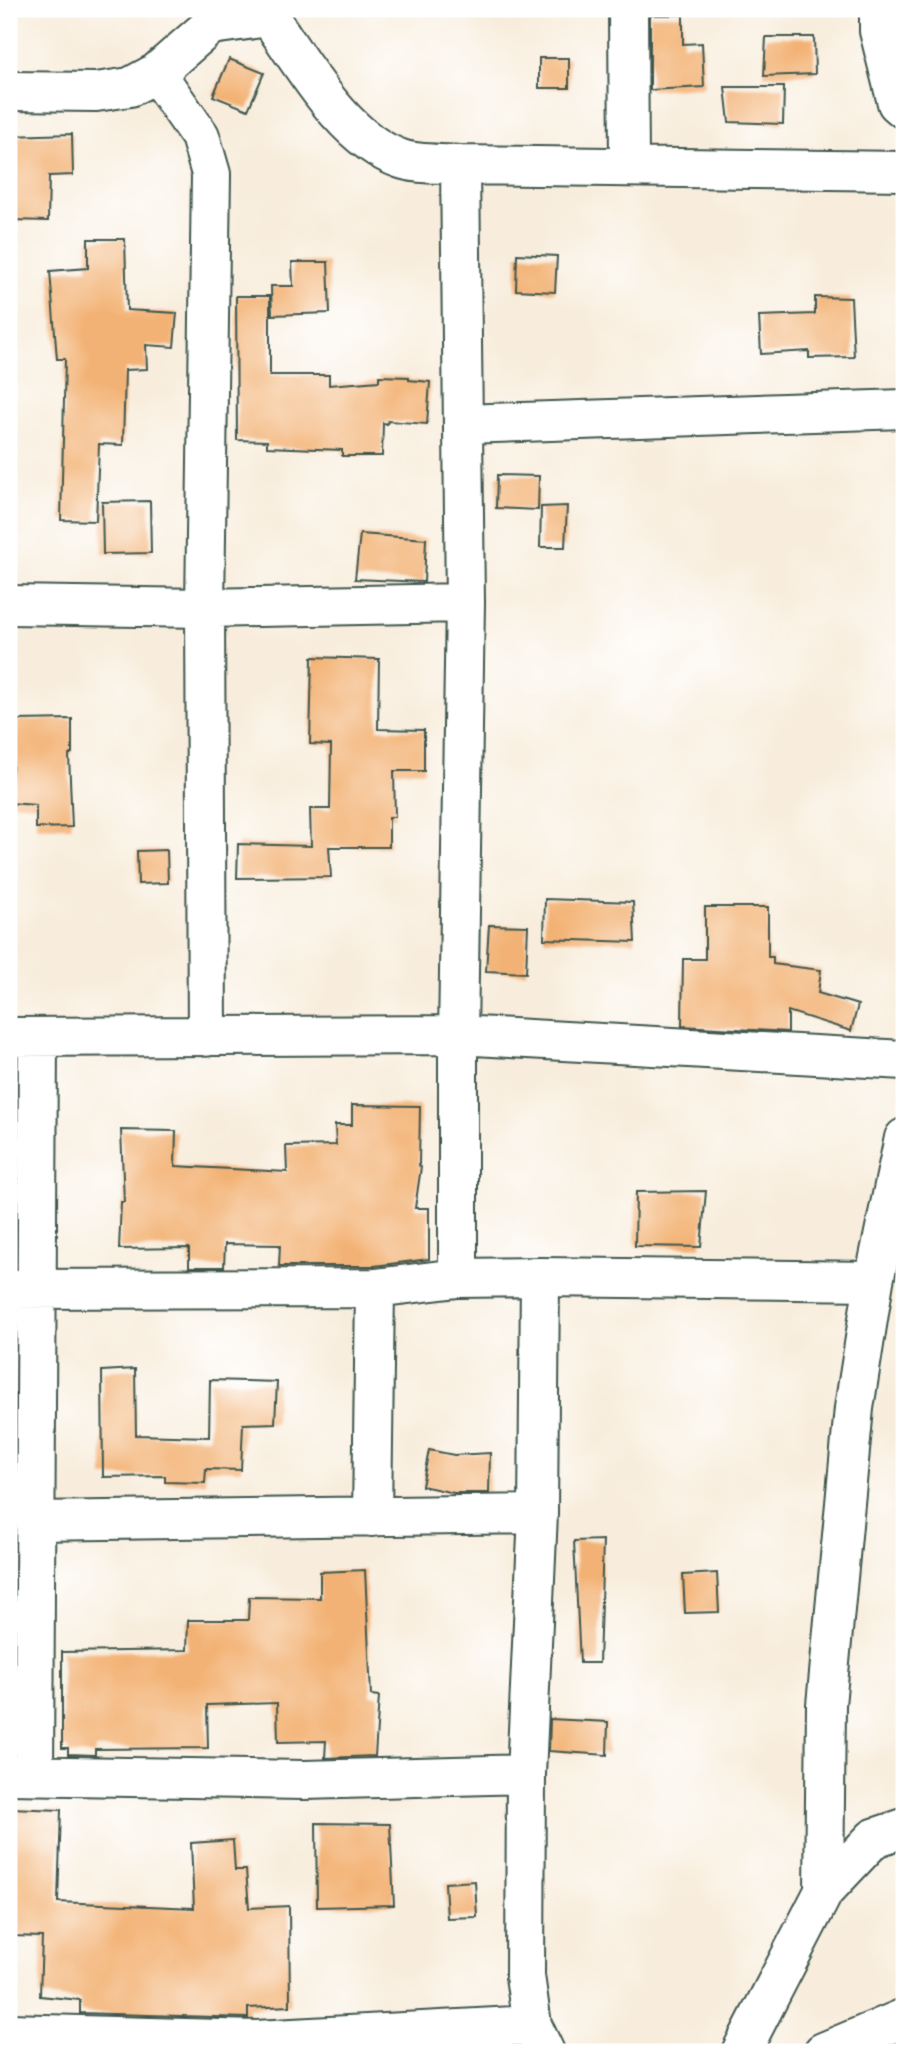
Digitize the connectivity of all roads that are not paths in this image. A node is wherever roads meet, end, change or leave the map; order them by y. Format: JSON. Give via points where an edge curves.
{"nodes":[{"id":1,"x":628,"y":9,"type":"edge"},
{"id":2,"x":879,"y":9,"type":"edge"},
{"id":3,"x":208,"y":17,"type":"edge"},
{"id":4,"x":156,"y":73,"type":"junction"},
{"id":5,"x":9,"y":91,"type":"edge"},
{"id":6,"x":904,"y":109,"type":"edge"},
{"id":7,"x":460,"y":165,"type":"junction"},
{"id":8,"x":629,"y":165,"type":"junction"},
{"id":9,"x":904,"y":171,"type":"edge"},
{"id":10,"x":904,"y":409,"type":"edge"},
{"id":11,"x":463,"y":424,"type":"junction"},
{"id":12,"x":465,"y":603,"type":"junction"},
{"id":13,"x":9,"y":605,"type":"edge"},
{"id":14,"x":205,"y":608,"type":"junction"},
{"id":15,"x":458,"y":1035,"type":"junction"},
{"id":16,"x":207,"y":1037,"type":"junction"},
{"id":17,"x":23,"y":1038,"type":"edge"},
{"id":18,"x":904,"y":1060,"type":"edge"},
{"id":19,"x":904,"y":1138,"type":"edge"},
{"id":20,"x":540,"y":1277,"type":"junction"},
{"id":21,"x":458,"y":1278,"type":"junction"},
{"id":22,"x":874,"y":1280,"type":"junction"},
{"id":23,"x":375,"y":1288,"type":"junction"},
{"id":24,"x":22,"y":1289,"type":"edge"},
{"id":25,"x":538,"y":1514,"type":"junction"},
{"id":26,"x":372,"y":1517,"type":"junction"},
{"id":27,"x":35,"y":1521,"type":"junction"},
{"id":28,"x":21,"y":1774,"type":"edge"},
{"id":29,"x":526,"y":1774,"type":"junction"},
{"id":30,"x":904,"y":1828,"type":"edge"},
{"id":31,"x":824,"y":1891,"type":"junction"},
{"id":32,"x":904,"y":2018,"type":"edge"},
{"id":33,"x":9,"y":2033,"type":"edge"},
{"id":34,"x":539,"y":2038,"type":"edge"},
{"id":35,"x":257,"y":2046,"type":"edge"},
{"id":36,"x":741,"y":2052,"type":"edge"},
{"id":37,"x":823,"y":2052,"type":"edge"}],
"edges":[{"from":1,"to":8,"type":"street"},
{"from":2,"to":6,"type":"street","via":[[878,31],[897,103]]},
{"from":3,"to":4,"type":"street"},
{"from":3,"to":7,"type":"street","via":[[269,18],[345,120],[373,147],[403,160]]},
{"from":4,"to":5,"type":"street","via":[[130,87],[96,92]]},
{"from":4,"to":14,"type":"street","via":[[200,136],[211,174]]},
{"from":7,"to":8,"type":"street"},
{"from":7,"to":11,"type":"street"},
{"from":8,"to":9,"type":"street"},
{"from":10,"to":11,"type":"street"},
{"from":11,"to":12,"type":"street"},
{"from":12,"to":14,"type":"street"},
{"from":12,"to":15,"type":"street"},
{"from":13,"to":14,"type":"street"},
{"from":14,"to":16,"type":"street"},
{"from":15,"to":16,"type":"street"},
{"from":15,"to":18,"type":"street"},
{"from":15,"to":21,"type":"street"},
{"from":16,"to":17,"type":"street"},
{"from":17,"to":24,"type":"street"},
{"from":19,"to":22,"type":"street"},
{"from":20,"to":21,"type":"street"},
{"from":20,"to":22,"type":"street"},
{"from":20,"to":25,"type":"street"},
{"from":21,"to":23,"type":"street"},
{"from":22,"to":31,"type":"street","via":[[854,1408],[826,1705]]},
{"from":23,"to":24,"type":"street"},
{"from":23,"to":26,"type":"street"},
{"from":24,"to":27,"type":"street"},
{"from":25,"to":26,"type":"street"},
{"from":25,"to":29,"type":"street"},
{"from":26,"to":27,"type":"street"},
{"from":27,"to":28,"type":"street"},
{"from":28,"to":29,"type":"street","via":[[304,1780]]},
{"from":29,"to":34,"type":"street","via":[[524,1976]]},
{"from":30,"to":31,"type":"street","via":[[874,1838]]},
{"from":31,"to":36,"type":"street"},
{"from":32,"to":37,"type":"street"},
{"from":33,"to":35,"type":"street"},
{"from":34,"to":35,"type":"street"}]}
